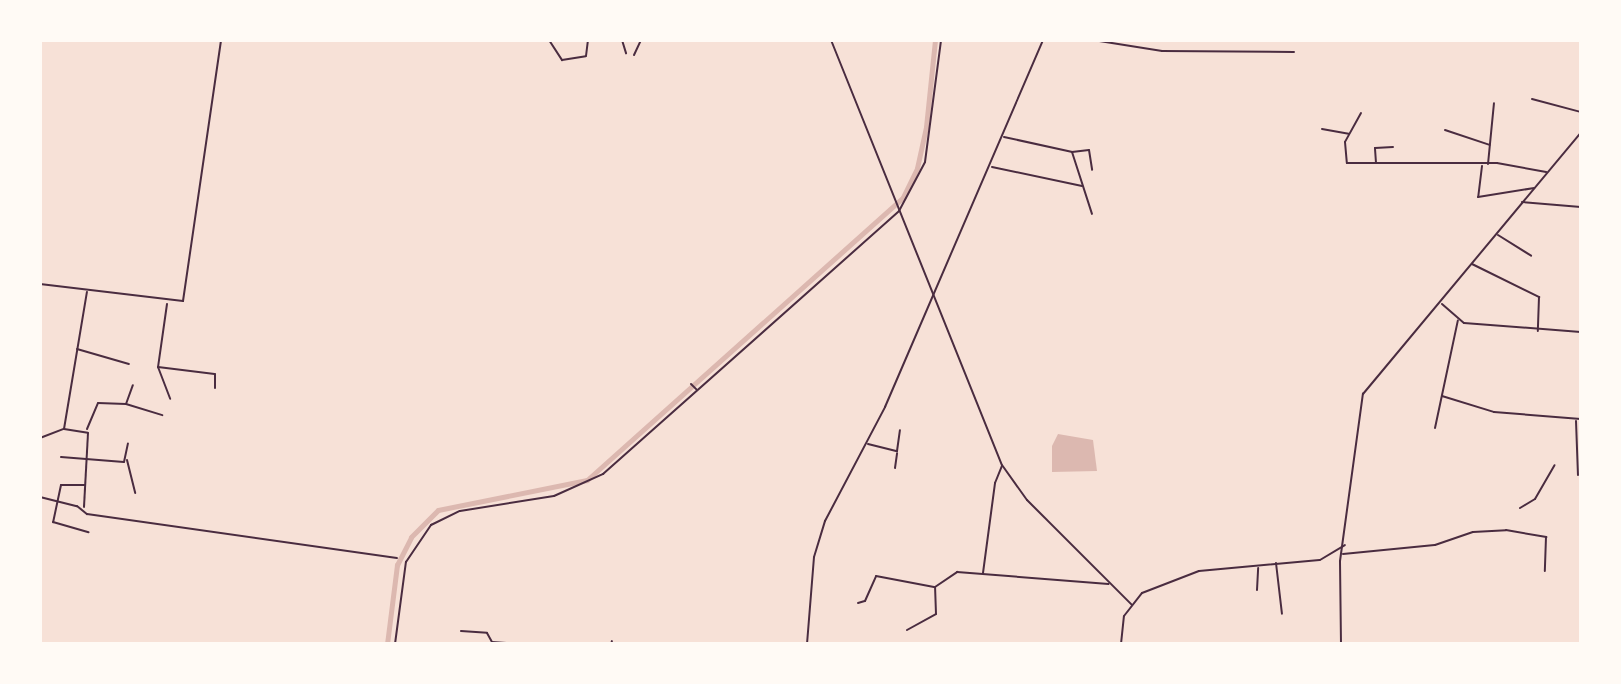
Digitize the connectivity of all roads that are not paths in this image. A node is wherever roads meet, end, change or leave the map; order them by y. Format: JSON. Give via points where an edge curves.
{"nodes":[{"id":1,"x":221,"y":40,"type":"edge"},
{"id":2,"x":549,"y":40,"type":"edge"},
{"id":3,"x":588,"y":40,"type":"edge"},
{"id":4,"x":622,"y":40,"type":"edge"},
{"id":5,"x":641,"y":40,"type":"edge"},
{"id":6,"x":831,"y":40,"type":"edge"},
{"id":7,"x":941,"y":40,"type":"edge"},
{"id":8,"x":1043,"y":40,"type":"edge"},
{"id":9,"x":1093,"y":40,"type":"edge"},
{"id":10,"x":1294,"y":52,"type":"dead end"},
{"id":11,"x":626,"y":53,"type":"dead end"},
{"id":12,"x":634,"y":55,"type":"dead end"},
{"id":13,"x":1532,"y":99,"type":"dead end"},
{"id":14,"x":1494,"y":103,"type":"dead end"},
{"id":15,"x":1581,"y":112,"type":"edge"},
{"id":16,"x":1361,"y":113,"type":"dead end"},
{"id":17,"x":1322,"y":129,"type":"dead end"},
{"id":18,"x":1445,"y":130,"type":"dead end"},
{"id":19,"x":1581,"y":132,"type":"edge"},
{"id":20,"x":1351,"y":134,"type":"junction"},
{"id":21,"x":1004,"y":137,"type":"junction"},
{"id":22,"x":1491,"y":146,"type":"junction"},
{"id":23,"x":1393,"y":147,"type":"dead end"},
{"id":24,"x":1072,"y":152,"type":"junction"},
{"id":25,"x":1376,"y":163,"type":"junction"},
{"id":26,"x":1487,"y":165,"type":"junction"},
{"id":27,"x":1482,"y":166,"type":"junction"},
{"id":28,"x":992,"y":167,"type":"junction"},
{"id":29,"x":1092,"y":170,"type":"dead end"},
{"id":30,"x":1547,"y":173,"type":"junction"},
{"id":31,"x":1083,"y":186,"type":"junction"},
{"id":32,"x":1535,"y":188,"type":"junction"},
{"id":33,"x":1522,"y":202,"type":"junction"},
{"id":34,"x":1581,"y":207,"type":"edge"},
{"id":35,"x":898,"y":209,"type":"junction"},
{"id":36,"x":1092,"y":214,"type":"dead end"},
{"id":37,"x":1496,"y":234,"type":"junction"},
{"id":38,"x":1531,"y":256,"type":"dead end"},
{"id":39,"x":1472,"y":264,"type":"junction"},
{"id":40,"x":40,"y":284,"type":"edge"},
{"id":41,"x":87,"y":292,"type":"junction"},
{"id":42,"x":934,"y":298,"type":"junction"},
{"id":43,"x":167,"y":303,"type":"junction"},
{"id":44,"x":1442,"y":303,"type":"junction"},
{"id":45,"x":1458,"y":320,"type":"junction"},
{"id":46,"x":1538,"y":332,"type":"junction"},
{"id":47,"x":1581,"y":332,"type":"edge"},
{"id":48,"x":77,"y":349,"type":"junction"},
{"id":49,"x":129,"y":364,"type":"dead end"},
{"id":50,"x":158,"y":367,"type":"junction"},
{"id":51,"x":691,"y":384,"type":"dead end"},
{"id":52,"x":133,"y":385,"type":"dead end"},
{"id":53,"x":215,"y":388,"type":"dead end"},
{"id":54,"x":696,"y":389,"type":"junction"},
{"id":55,"x":1442,"y":396,"type":"junction"},
{"id":56,"x":170,"y":399,"type":"dead end"},
{"id":57,"x":126,"y":404,"type":"junction"},
{"id":58,"x":162,"y":415,"type":"dead end"},
{"id":59,"x":1576,"y":419,"type":"junction"},
{"id":60,"x":1581,"y":419,"type":"edge"},
{"id":61,"x":1435,"y":428,"type":"dead end"},
{"id":62,"x":64,"y":429,"type":"junction"},
{"id":63,"x":86,"y":430,"type":"junction"},
{"id":64,"x":900,"y":430,"type":"dead end"},
{"id":65,"x":1576,"y":432,"type":"junction"},
{"id":66,"x":1581,"y":432,"type":"edge"},
{"id":67,"x":40,"y":438,"type":"edge"},
{"id":68,"x":128,"y":443,"type":"dead end"},
{"id":69,"x":868,"y":444,"type":"junction"},
{"id":70,"x":897,"y":451,"type":"junction"},
{"id":71,"x":61,"y":457,"type":"dead end"},
{"id":72,"x":86,"y":460,"type":"junction"},
{"id":73,"x":127,"y":460,"type":"junction"},
{"id":74,"x":1002,"y":465,"type":"junction"},
{"id":75,"x":1555,"y":465,"type":"dead end"},
{"id":76,"x":895,"y":468,"type":"dead end"},
{"id":77,"x":1578,"y":475,"type":"dead end"},
{"id":78,"x":87,"y":485,"type":"junction"},
{"id":79,"x":135,"y":493,"type":"dead end"},
{"id":80,"x":40,"y":497,"type":"edge"},
{"id":81,"x":58,"y":502,"type":"junction"},
{"id":82,"x":1520,"y":508,"type":"dead end"},
{"id":83,"x":84,"y":509,"type":"junction"},
{"id":84,"x":89,"y":532,"type":"dead end"},
{"id":85,"x":1346,"y":544,"type":"junction"},
{"id":86,"x":1343,"y":554,"type":"junction"},
{"id":87,"x":397,"y":558,"type":"dead end"},
{"id":88,"x":1276,"y":563,"type":"junction"},
{"id":89,"x":1258,"y":565,"type":"junction"},
{"id":90,"x":1545,"y":571,"type":"dead end"},
{"id":91,"x":983,"y":573,"type":"junction"},
{"id":92,"x":1110,"y":584,"type":"junction"},
{"id":93,"x":935,"y":587,"type":"junction"},
{"id":94,"x":1257,"y":590,"type":"dead end"},
{"id":95,"x":858,"y":603,"type":"dead end"},
{"id":96,"x":1132,"y":605,"type":"junction"},
{"id":97,"x":1282,"y":614,"type":"dead end"},
{"id":98,"x":907,"y":630,"type":"dead end"},
{"id":99,"x":461,"y":631,"type":"dead end"},
{"id":100,"x":395,"y":644,"type":"edge"},
{"id":101,"x":519,"y":644,"type":"edge"},
{"id":102,"x":807,"y":644,"type":"edge"},
{"id":103,"x":1121,"y":644,"type":"edge"},
{"id":104,"x":1341,"y":644,"type":"edge"}],
"edges":[{"from":1,"to":43,"type":"street","via":[[184,298]]},
{"from":2,"to":3,"type":"street","via":[[562,60],[586,56]]},
{"from":4,"to":11,"type":"street"},
{"from":5,"to":12,"type":"street"},
{"from":6,"to":35,"type":"street"},
{"from":7,"to":35,"type":"street","via":[[933,128],[922,171]]},
{"from":8,"to":21,"type":"street"},
{"from":9,"to":10,"type":"street","via":[[1162,51]]},
{"from":13,"to":15,"type":"street"},
{"from":14,"to":22,"type":"street"},
{"from":16,"to":20,"type":"street"},
{"from":17,"to":20,"type":"street"},
{"from":18,"to":22,"type":"street"},
{"from":19,"to":30,"type":"street"},
{"from":20,"to":25,"type":"street","via":[[1344,160]]},
{"from":21,"to":24,"type":"street"},
{"from":21,"to":28,"type":"street"},
{"from":22,"to":26,"type":"street"},
{"from":23,"to":25,"type":"street","via":[[1375,148]]},
{"from":24,"to":29,"type":"street","via":[[1089,150]]},
{"from":24,"to":31,"type":"street"},
{"from":25,"to":27,"type":"street"},
{"from":26,"to":27,"type":"street"},
{"from":26,"to":30,"type":"street"},
{"from":27,"to":32,"type":"street","via":[[1478,197]]},
{"from":28,"to":31,"type":"street"},
{"from":28,"to":42,"type":"street"},
{"from":30,"to":32,"type":"street"},
{"from":31,"to":36,"type":"street"},
{"from":32,"to":33,"type":"street"},
{"from":33,"to":34,"type":"street"},
{"from":33,"to":37,"type":"street"},
{"from":35,"to":42,"type":"street"},
{"from":35,"to":54,"type":"street"},
{"from":37,"to":38,"type":"street"},
{"from":37,"to":39,"type":"street"},
{"from":39,"to":44,"type":"street"},
{"from":39,"to":46,"type":"street","via":[[1539,297]]},
{"from":40,"to":41,"type":"street"},
{"from":41,"to":43,"type":"street"},
{"from":41,"to":48,"type":"street"},
{"from":42,"to":69,"type":"street"},
{"from":42,"to":74,"type":"street"},
{"from":43,"to":50,"type":"street"},
{"from":44,"to":45,"type":"street"},
{"from":44,"to":85,"type":"street","via":[[1361,399]]},
{"from":45,"to":46,"type":"street"},
{"from":45,"to":55,"type":"street"},
{"from":46,"to":47,"type":"street"},
{"from":48,"to":49,"type":"street"},
{"from":48,"to":62,"type":"street"},
{"from":50,"to":53,"type":"street","via":[[215,374]]},
{"from":50,"to":56,"type":"street"},
{"from":51,"to":54,"type":"street"},
{"from":52,"to":57,"type":"street"},
{"from":54,"to":100,"type":"street","via":[[589,483],[554,496],[460,511],[431,525],[406,562]]},
{"from":55,"to":59,"type":"street","via":[[1494,412]]},
{"from":55,"to":61,"type":"street"},
{"from":57,"to":58,"type":"street"},
{"from":57,"to":63,"type":"street","via":[[98,403]]},
{"from":59,"to":60,"type":"street"},
{"from":59,"to":65,"type":"street"},
{"from":62,"to":63,"type":"street"},
{"from":62,"to":67,"type":"street"},
{"from":63,"to":72,"type":"street"},
{"from":64,"to":70,"type":"street"},
{"from":65,"to":66,"type":"street"},
{"from":65,"to":77,"type":"street"},
{"from":68,"to":73,"type":"street"},
{"from":69,"to":70,"type":"street"},
{"from":69,"to":102,"type":"street","via":[[825,521],[814,557]]},
{"from":70,"to":76,"type":"street"},
{"from":71,"to":72,"type":"street"},
{"from":72,"to":73,"type":"street"},
{"from":72,"to":78,"type":"street"},
{"from":73,"to":79,"type":"street"},
{"from":74,"to":91,"type":"street"},
{"from":74,"to":92,"type":"street","via":[[1027,500]]},
{"from":75,"to":82,"type":"street","via":[[1535,499]]},
{"from":78,"to":81,"type":"street","via":[[61,485]]},
{"from":78,"to":83,"type":"street"},
{"from":80,"to":81,"type":"street"},
{"from":81,"to":83,"type":"street"},
{"from":81,"to":84,"type":"street","via":[[54,525]]},
{"from":83,"to":87,"type":"street","via":[[108,517]]},
{"from":85,"to":86,"type":"street"},
{"from":85,"to":88,"type":"street","via":[[1320,560]]},
{"from":86,"to":90,"type":"street","via":[[1447,543],[1478,531],[1541,535],[1547,540]]},
{"from":86,"to":104,"type":"street"},
{"from":88,"to":89,"type":"street"},
{"from":88,"to":97,"type":"street"},
{"from":89,"to":94,"type":"street"},
{"from":89,"to":96,"type":"street","via":[[1194,572],[1142,593]]},
{"from":91,"to":92,"type":"street"},
{"from":91,"to":93,"type":"street","via":[[957,572]]},
{"from":92,"to":96,"type":"street"},
{"from":93,"to":95,"type":"street","via":[[876,576],[865,601]]},
{"from":93,"to":98,"type":"street","via":[[936,614]]},
{"from":96,"to":103,"type":"street","via":[[1124,616]]},
{"from":99,"to":101,"type":"street"}]}
